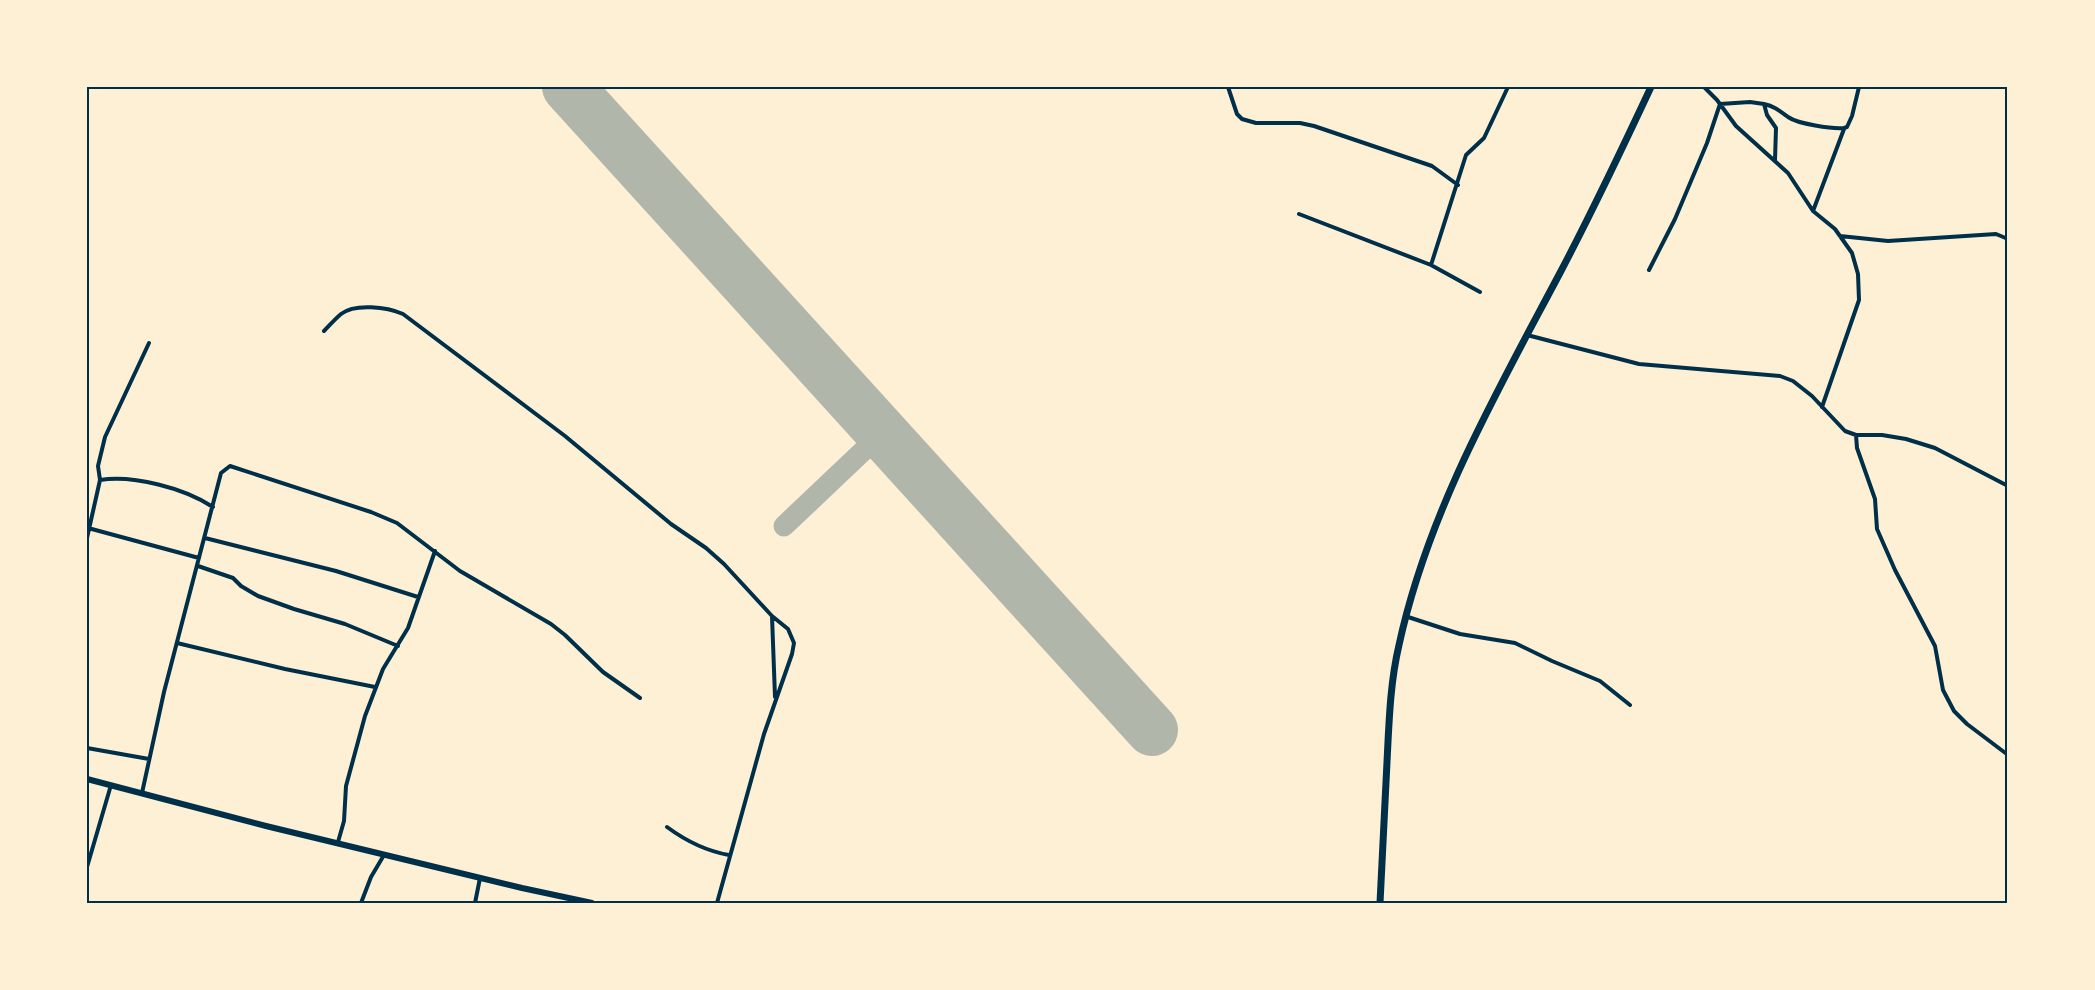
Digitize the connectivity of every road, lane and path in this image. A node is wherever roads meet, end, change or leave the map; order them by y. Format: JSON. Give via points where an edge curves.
{"nodes":[{"id":1,"x":1228,"y":87,"type":"edge"},
{"id":2,"x":1508,"y":87,"type":"edge"},
{"id":3,"x":1651,"y":87,"type":"edge"},
{"id":4,"x":1704,"y":87,"type":"edge"},
{"id":5,"x":1859,"y":87,"type":"edge"},
{"id":6,"x":1720,"y":104,"type":"junction"},
{"id":7,"x":1764,"y":104,"type":"junction"},
{"id":8,"x":1844,"y":128,"type":"junction"},
{"id":9,"x":1775,"y":160,"type":"junction"},
{"id":10,"x":1458,"y":185,"type":"junction"},
{"id":11,"x":1813,"y":211,"type":"junction"},
{"id":12,"x":1299,"y":214,"type":"dead end"},
{"id":13,"x":1839,"y":236,"type":"junction"},
{"id":14,"x":2008,"y":239,"type":"edge"},
{"id":15,"x":1431,"y":265,"type":"junction"},
{"id":16,"x":1649,"y":270,"type":"dead end"},
{"id":17,"x":1480,"y":292,"type":"dead end"},
{"id":18,"x":324,"y":332,"type":"dead end"},
{"id":19,"x":1526,"y":335,"type":"junction"},
{"id":20,"x":149,"y":343,"type":"dead end"},
{"id":21,"x":1822,"y":408,"type":"junction"},
{"id":22,"x":1856,"y":435,"type":"junction"},
{"id":23,"x":100,"y":480,"type":"junction"},
{"id":24,"x":2008,"y":486,"type":"edge"},
{"id":25,"x":213,"y":507,"type":"junction"},
{"id":26,"x":88,"y":529,"type":"edge"},
{"id":27,"x":87,"y":538,"type":"edge"},
{"id":28,"x":205,"y":538,"type":"junction"},
{"id":29,"x":435,"y":551,"type":"junction"},
{"id":30,"x":199,"y":558,"type":"junction"},
{"id":31,"x":198,"y":566,"type":"junction"},
{"id":32,"x":418,"y":597,"type":"junction"},
{"id":33,"x":772,"y":616,"type":"junction"},
{"id":34,"x":1405,"y":616,"type":"junction"},
{"id":35,"x":177,"y":643,"type":"junction"},
{"id":36,"x":398,"y":646,"type":"junction"},
{"id":37,"x":375,"y":687,"type":"junction"},
{"id":38,"x":640,"y":698,"type":"dead end"},
{"id":39,"x":775,"y":698,"type":"junction"},
{"id":40,"x":1630,"y":705,"type":"dead end"},
{"id":41,"x":87,"y":748,"type":"edge"},
{"id":42,"x":2008,"y":755,"type":"edge"},
{"id":43,"x":149,"y":759,"type":"junction"},
{"id":44,"x":87,"y":779,"type":"edge"},
{"id":45,"x":111,"y":785,"type":"junction"},
{"id":46,"x":142,"y":793,"type":"junction"},
{"id":47,"x":667,"y":827,"type":"dead end"},
{"id":48,"x":338,"y":842,"type":"junction"},
{"id":49,"x":385,"y":854,"type":"junction"},
{"id":50,"x":729,"y":855,"type":"junction"},
{"id":51,"x":87,"y":867,"type":"edge"},
{"id":52,"x":480,"y":877,"type":"junction"},
{"id":53,"x":361,"y":903,"type":"edge"},
{"id":54,"x":476,"y":903,"type":"edge"},
{"id":55,"x":592,"y":903,"type":"edge"},
{"id":56,"x":717,"y":903,"type":"edge"},
{"id":57,"x":1380,"y":903,"type":"edge"}],
"edges":[{"from":1,"to":10,"type":"street","via":[[1242,119],[1314,126],[1432,166]]},
{"from":2,"to":10,"type":"street","via":[[1484,138],[1466,155]]},
{"from":3,"to":19,"type":"highway","via":[[1593,210]]},
{"from":4,"to":6,"type":"street"},
{"from":5,"to":8,"type":"street","via":[[1852,116]]},
{"from":6,"to":7,"type":"street"},
{"from":6,"to":9,"type":"street","via":[[1736,126]]},
{"from":6,"to":16,"type":"street","via":[[1675,219]]},
{"from":7,"to":8,"type":"street","via":[[1807,124]]},
{"from":7,"to":9,"type":"street","via":[[1776,128]]},
{"from":8,"to":11,"type":"street"},
{"from":9,"to":11,"type":"street"},
{"from":10,"to":15,"type":"street"},
{"from":11,"to":13,"type":"street"},
{"from":12,"to":15,"type":"street"},
{"from":13,"to":14,"type":"street","via":[[1888,241],[1996,234]]},
{"from":13,"to":21,"type":"street","via":[[1852,253],[1859,300]]},
{"from":15,"to":17,"type":"street"},
{"from":18,"to":33,"type":"street","via":[[342,313],[354,309],[403,314],[706,548]]},
{"from":19,"to":21,"type":"street","via":[[1639,364],[1780,376],[1812,396]]},
{"from":19,"to":34,"type":"highway","via":[[1455,480]]},
{"from":20,"to":23,"type":"street","via":[[105,436],[98,466]]},
{"from":21,"to":22,"type":"street","via":[[1845,431]]},
{"from":22,"to":24,"type":"street","via":[[1881,435],[1935,448]]},
{"from":22,"to":42,"type":"street","via":[[1875,500],[1877,529],[1935,646],[1943,690],[1954,711],[1967,724]]},
{"from":23,"to":25,"type":"street","via":[[124,478],[188,493]]},
{"from":23,"to":26,"type":"street"},
{"from":25,"to":28,"type":"street"},
{"from":25,"to":29,"type":"street","via":[[221,473],[230,466],[389,519]]},
{"from":26,"to":27,"type":"street"},
{"from":26,"to":30,"type":"street"},
{"from":28,"to":30,"type":"street"},
{"from":28,"to":32,"type":"street","via":[[336,571]]},
{"from":29,"to":32,"type":"street"},
{"from":29,"to":38,"type":"street","via":[[486,588],[551,624],[603,672]]},
{"from":30,"to":31,"type":"street"},
{"from":31,"to":35,"type":"street"},
{"from":31,"to":36,"type":"street","via":[[232,578],[258,596]]},
{"from":32,"to":36,"type":"street"},
{"from":33,"to":39,"type":"street"},
{"from":33,"to":39,"type":"street","via":[[788,629],[794,643]]},
{"from":34,"to":40,"type":"street","via":[[1460,634],[1515,643],[1600,681]]},
{"from":34,"to":57,"type":"highway","via":[[1391,700]]},
{"from":35,"to":37,"type":"street"},
{"from":35,"to":43,"type":"street"},
{"from":36,"to":37,"type":"street"},
{"from":37,"to":48,"type":"street","via":[[346,786]]},
{"from":39,"to":50,"type":"street"},
{"from":41,"to":43,"type":"street"},
{"from":43,"to":46,"type":"street"},
{"from":44,"to":45,"type":"main road"},
{"from":45,"to":46,"type":"main road"},
{"from":45,"to":51,"type":"street"},
{"from":46,"to":48,"type":"main road"},
{"from":47,"to":50,"type":"street","via":[[706,849]]},
{"from":48,"to":49,"type":"main road"},
{"from":49,"to":52,"type":"main road"},
{"from":49,"to":53,"type":"street"},
{"from":50,"to":56,"type":"street"},
{"from":52,"to":54,"type":"street"},
{"from":52,"to":55,"type":"main road"}]}
